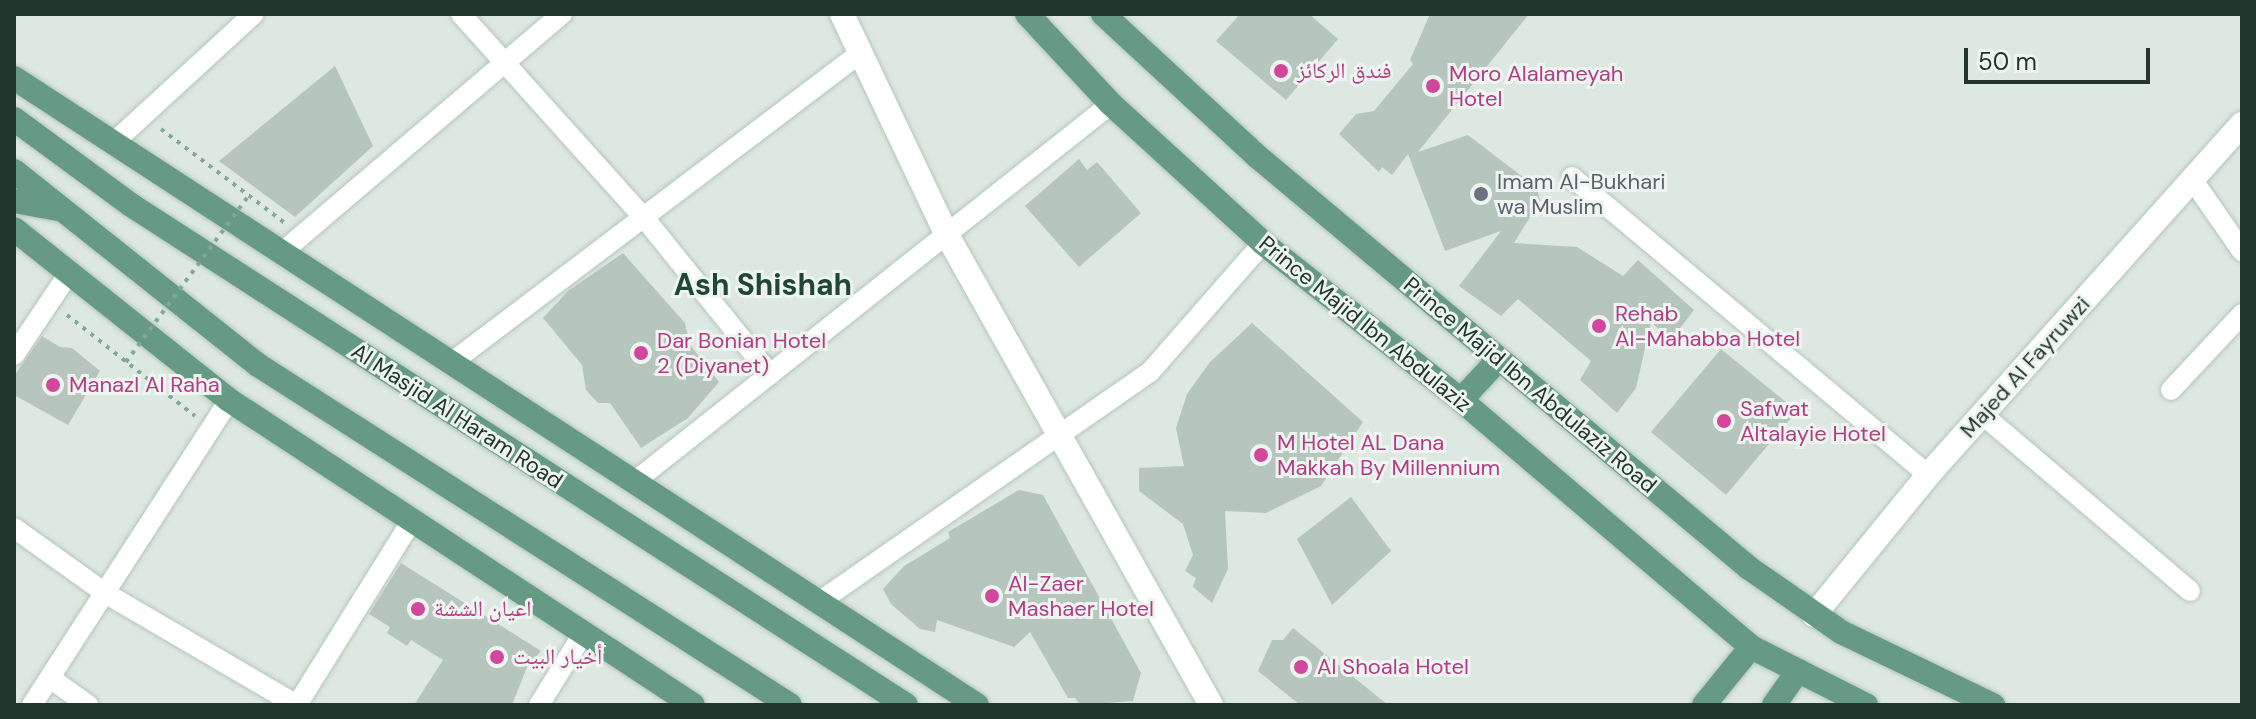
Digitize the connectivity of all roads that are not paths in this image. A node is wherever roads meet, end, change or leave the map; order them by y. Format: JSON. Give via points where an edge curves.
{"nodes":[{"id":1,"x":254,"y":14,"type":"edge"},
{"id":2,"x":461,"y":14,"type":"edge"},
{"id":3,"x":562,"y":14,"type":"edge"},
{"id":4,"x":842,"y":14,"type":"edge"},
{"id":5,"x":1027,"y":14,"type":"edge"},
{"id":6,"x":1103,"y":14,"type":"edge"},
{"id":7,"x":859,"y":54,"type":"junction"},
{"id":8,"x":508,"y":60,"type":"junction"},
{"id":9,"x":14,"y":78,"type":"edge"},
{"id":10,"x":14,"y":86,"type":"edge"},
{"id":11,"x":1111,"y":104,"type":"junction"},
{"id":12,"x":14,"y":119,"type":"edge"},
{"id":13,"x":2242,"y":124,"type":"edge"},
{"id":14,"x":113,"y":143,"type":"junction"},
{"id":15,"x":46,"y":144,"type":"junction"},
{"id":16,"x":14,"y":171,"type":"edge"},
{"id":17,"x":1572,"y":177,"type":"dead end"},
{"id":18,"x":2192,"y":179,"type":"junction"},
{"id":19,"x":14,"y":201,"type":"edge"},
{"id":20,"x":59,"y":209,"type":"junction"},
{"id":21,"x":646,"y":220,"type":"junction"},
{"id":22,"x":14,"y":229,"type":"edge"},
{"id":23,"x":947,"y":235,"type":"junction"},
{"id":24,"x":1263,"y":243,"type":"junction"},
{"id":25,"x":2242,"y":251,"type":"edge"},
{"id":26,"x":281,"y":253,"type":"junction"},
{"id":27,"x":69,"y":273,"type":"junction"},
{"id":28,"x":2242,"y":314,"type":"edge"},
{"id":29,"x":14,"y":355,"type":"edge"},
{"id":30,"x":1498,"y":360,"type":"junction"},
{"id":31,"x":451,"y":363,"type":"junction"},
{"id":32,"x":770,"y":374,"type":"junction"},
{"id":33,"x":2171,"y":390,"type":"dead end"},
{"id":34,"x":229,"y":400,"type":"junction"},
{"id":35,"x":1461,"y":400,"type":"junction"},
{"id":36,"x":1982,"y":414,"type":"junction"},
{"id":37,"x":1060,"y":440,"type":"junction"},
{"id":38,"x":1928,"y":475,"type":"junction"},
{"id":39,"x":634,"y":482,"type":"junction"},
{"id":40,"x":660,"y":499,"type":"junction"},
{"id":41,"x":411,"y":522,"type":"junction"},
{"id":42,"x":14,"y":528,"type":"edge"},
{"id":43,"x":636,"y":532,"type":"junction"},
{"id":44,"x":2190,"y":591,"type":"dead end"},
{"id":45,"x":105,"y":593,"type":"junction"},
{"id":46,"x":819,"y":602,"type":"junction"},
{"id":47,"x":1814,"y":615,"type":"junction"},
{"id":48,"x":583,"y":634,"type":"junction"},
{"id":49,"x":1751,"y":647,"type":"junction"},
{"id":50,"x":1798,"y":671,"type":"junction"},
{"id":51,"x":50,"y":678,"type":"junction"},
{"id":52,"x":1201,"y":699,"type":"edge"},
{"id":53,"x":32,"y":705,"type":"edge"},
{"id":54,"x":88,"y":705,"type":"edge"},
{"id":55,"x":297,"y":705,"type":"edge"},
{"id":56,"x":539,"y":705,"type":"edge"},
{"id":57,"x":693,"y":705,"type":"edge"},
{"id":58,"x":790,"y":705,"type":"edge"},
{"id":59,"x":906,"y":705,"type":"edge"},
{"id":60,"x":977,"y":705,"type":"edge"},
{"id":61,"x":1704,"y":705,"type":"edge"},
{"id":62,"x":1774,"y":705,"type":"edge"},
{"id":63,"x":1866,"y":705,"type":"edge"},
{"id":64,"x":1993,"y":705,"type":"edge"}],
"edges":[{"from":1,"to":14,"type":"street"},
{"from":2,"to":8,"type":"street"},
{"from":3,"to":8,"type":"street"},
{"from":4,"to":7,"type":"street"},
{"from":5,"to":11,"type":"main road","name":"Prince Majid Ibn Abdulaziz"},
{"from":6,"to":30,"type":"main road","name":"Prince Majid Ibn Abdulaziz Road","via":[[1258,157]]},
{"from":7,"to":21,"type":"street"},
{"from":7,"to":23,"type":"street"},
{"from":8,"to":21,"type":"street"},
{"from":8,"to":26,"type":"street"},
{"from":9,"to":14,"type":"main road"},
{"from":10,"to":15,"type":"main road"},
{"from":11,"to":23,"type":"street"},
{"from":11,"to":24,"type":"main road","name":"Prince Majid Ibn Abdulaziz"},
{"from":12,"to":15,"type":"main road","name":"Al Masjid Al Haram Road"},
{"from":13,"to":18,"type":"street","name":"Majed Al Fayruwzi"},
{"from":14,"to":26,"type":"main road"},
{"from":15,"to":43,"type":"main road","name":"Al Masjid Al Haram Road","via":[[131,205]]},
{"from":16,"to":20,"type":"main road"},
{"from":17,"to":38,"type":"street"},
{"from":18,"to":25,"type":"street"},
{"from":18,"to":36,"type":"street","name":"Majed Al Fayruwzi"},
{"from":19,"to":20,"type":"main road"},
{"from":20,"to":58,"type":"main road","via":[[258,365]]},
{"from":21,"to":31,"type":"street"},
{"from":21,"to":32,"type":"street"},
{"from":22,"to":27,"type":"main road"},
{"from":23,"to":32,"type":"street"},
{"from":23,"to":37,"type":"street"},
{"from":24,"to":35,"type":"main road","name":"Prince Majid Ibn Abdulaziz"},
{"from":24,"to":37,"type":"street","via":[[1150,372]]},
{"from":26,"to":31,"type":"main road"},
{"from":27,"to":29,"type":"street"},
{"from":27,"to":34,"type":"main road"},
{"from":28,"to":33,"type":"street"},
{"from":30,"to":35,"type":"main road"},
{"from":30,"to":47,"type":"main road","name":"Prince Majid Ibn Abdulaziz Road","via":[[1749,568]]},
{"from":31,"to":39,"type":"main road"},
{"from":32,"to":39,"type":"street"},
{"from":34,"to":41,"type":"main road"},
{"from":34,"to":45,"type":"street"},
{"from":35,"to":49,"type":"main road","name":"Prince Majid Ibn Abdulaziz"},
{"from":36,"to":38,"type":"street","name":"Majed Al Fayruwzi"},
{"from":36,"to":44,"type":"street"},
{"from":37,"to":46,"type":"street"},
{"from":37,"to":52,"type":"street"},
{"from":38,"to":47,"type":"street","name":"Majed Al Fayruwzi"},
{"from":39,"to":40,"type":"main road"},
{"from":40,"to":43,"type":"main road"},
{"from":40,"to":46,"type":"main road"},
{"from":41,"to":48,"type":"main road"},
{"from":41,"to":55,"type":"street"},
{"from":42,"to":45,"type":"street"},
{"from":43,"to":59,"type":"main road","name":"Al Masjid Al Haram Road"},
{"from":45,"to":51,"type":"street"},
{"from":45,"to":55,"type":"street"},
{"from":46,"to":60,"type":"main road"},
{"from":47,"to":64,"type":"main road","name":"Prince Majid Ibn Abdulaziz Road"},
{"from":48,"to":56,"type":"street"},
{"from":48,"to":57,"type":"main road"},
{"from":49,"to":50,"type":"main road","name":"Prince Majid Ibn Abdulaziz"},
{"from":49,"to":61,"type":"main road"},
{"from":50,"to":62,"type":"main road"},
{"from":50,"to":63,"type":"main road","name":"Prince Majid Ibn Abdulaziz"},
{"from":51,"to":53,"type":"street"},
{"from":51,"to":54,"type":"street"}]}
